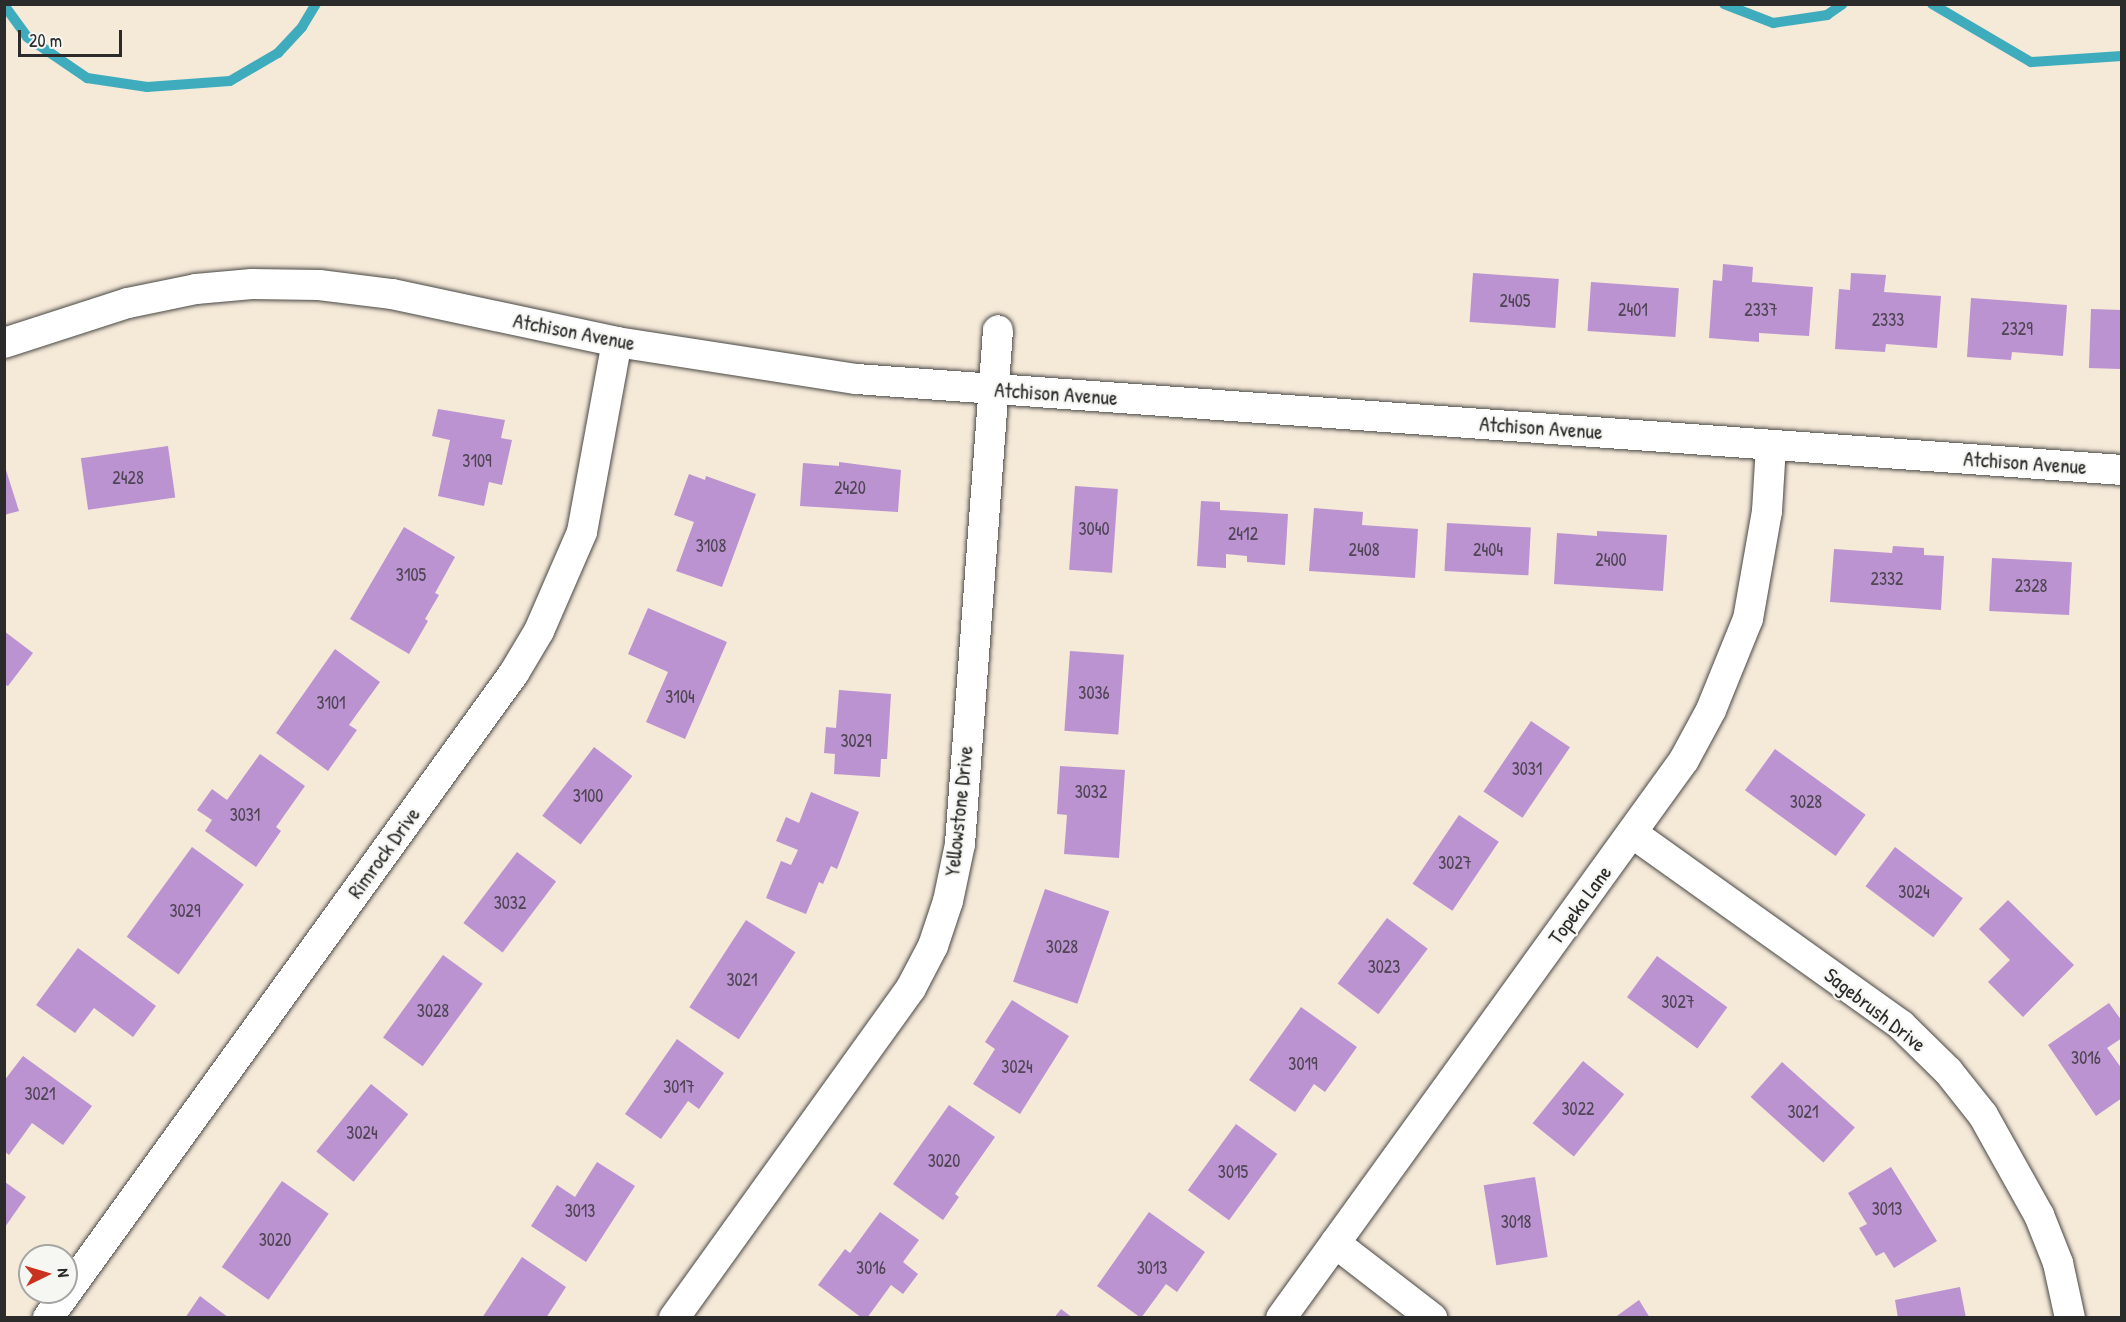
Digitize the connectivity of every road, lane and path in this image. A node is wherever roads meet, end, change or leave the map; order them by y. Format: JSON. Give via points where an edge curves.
{"nodes":[{"id":1,"x":998,"y":330,"type":"dead end"},
{"id":2,"x":617,"y":342,"type":"junction"},
{"id":3,"x":4,"y":343,"type":"edge"},
{"id":4,"x":994,"y":389,"type":"junction"},
{"id":5,"x":1771,"y":445,"type":"junction"},
{"id":6,"x":2121,"y":470,"type":"edge"},
{"id":7,"x":1632,"y":833,"type":"junction"},
{"id":8,"x":1335,"y":1243,"type":"junction"},
{"id":9,"x":48,"y":1317,"type":"edge"},
{"id":10,"x":674,"y":1317,"type":"edge"},
{"id":11,"x":1281,"y":1317,"type":"edge"},
{"id":12,"x":1432,"y":1317,"type":"edge"},
{"id":13,"x":2070,"y":1317,"type":"edge"}],
"edges":[{"from":1,"to":4,"type":"street","name":"Yellowstone Drive"},
{"from":2,"to":3,"type":"street","name":"Atchison Avenue","via":[[392,294],[320,285],[252,284],[196,289],[128,303]]},
{"from":2,"to":4,"type":"street","name":"Atchison Avenue","via":[[776,369]]},
{"from":2,"to":9,"type":"street","name":"Rimrock Drive","via":[[582,532],[540,631],[507,683]]},
{"from":4,"to":5,"type":"street","name":"Atchison Avenue"},
{"from":4,"to":10,"type":"street","name":"Yellowstone Drive","via":[[960,844],[937,935],[905,997]]},
{"from":5,"to":6,"type":"street","name":"Atchison Avenue"},
{"from":5,"to":7,"type":"street","name":"Topeka Lane","via":[[1767,511],[1748,620],[1711,710],[1684,760]]},
{"from":7,"to":8,"type":"street","name":"Topeka Lane"},
{"from":7,"to":13,"type":"street","name":"Sagebrush Drive","via":[[1901,1025],[1948,1071],[1983,1115],[2034,1205],[2058,1263]]},
{"from":8,"to":11,"type":"street","name":"Topeka Lane"},
{"from":8,"to":12,"type":"street"}]}
